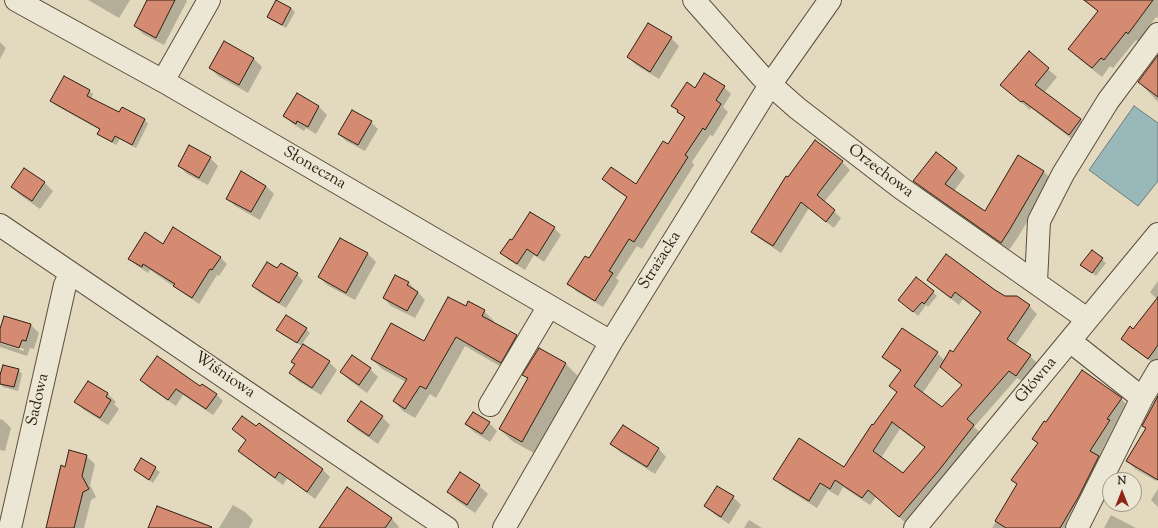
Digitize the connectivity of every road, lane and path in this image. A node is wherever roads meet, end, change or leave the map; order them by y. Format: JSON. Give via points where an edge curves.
{"nodes":[{"id":1,"x":16,"y":0,"type":"edge"},
{"id":2,"x":208,"y":0,"type":"edge"},
{"id":3,"x":694,"y":0,"type":"edge"},
{"id":4,"x":830,"y":0,"type":"edge"},
{"id":5,"x":1158,"y":34,"type":"edge"},
{"id":6,"x":163,"y":81,"type":"junction"},
{"id":7,"x":770,"y":85,"type":"junction"},
{"id":8,"x":0,"y":225,"type":"edge"},
{"id":9,"x":1158,"y":234,"type":"edge"},
{"id":10,"x":71,"y":273,"type":"junction"},
{"id":11,"x":1036,"y":282,"type":"junction"},
{"id":12,"x":549,"y":306,"type":"junction"},
{"id":13,"x":1087,"y":319,"type":"junction"},
{"id":14,"x":1070,"y":341,"type":"junction"},
{"id":15,"x":611,"y":342,"type":"junction"},
{"id":16,"x":1158,"y":371,"type":"edge"},
{"id":17,"x":1142,"y":398,"type":"junction"},
{"id":18,"x":490,"y":405,"type":"dead end"},
{"id":19,"x":10,"y":528,"type":"edge"},
{"id":20,"x":447,"y":528,"type":"edge"},
{"id":21,"x":504,"y":528,"type":"edge"},
{"id":22,"x":915,"y":528,"type":"edge"},
{"id":23,"x":1078,"y":528,"type":"edge"}],
"edges":[{"from":1,"to":6,"type":"street","name":"Słoneczna"},
{"from":2,"to":6,"type":"street"},
{"from":3,"to":7,"type":"street","name":"Orzechowa"},
{"from":4,"to":7,"type":"street","name":"Strażacka"},
{"from":5,"to":11,"type":"street","via":[[1108,102],[1063,174],[1039,221]]},
{"from":6,"to":12,"type":"street","name":"Słoneczna"},
{"from":7,"to":11,"type":"street","name":"Orzechowa","via":[[901,188]]},
{"from":7,"to":15,"type":"street","name":"Strażacka"},
{"from":8,"to":10,"type":"street","name":"Wiśniowa"},
{"from":9,"to":13,"type":"street","name":"Główna"},
{"from":10,"to":19,"type":"street","name":"Sadowa","via":[[66,285]]},
{"from":10,"to":20,"type":"street","name":"Wiśniowa"},
{"from":11,"to":13,"type":"street","name":"Orzechowa"},
{"from":12,"to":15,"type":"street","name":"Słoneczna"},
{"from":12,"to":18,"type":"street"},
{"from":13,"to":14,"type":"street","name":"Główna"},
{"from":14,"to":17,"type":"street"},
{"from":14,"to":22,"type":"street","name":"Główna"},
{"from":15,"to":21,"type":"street","name":"Strażacka"},
{"from":16,"to":17,"type":"street"},
{"from":17,"to":23,"type":"street"}]}
